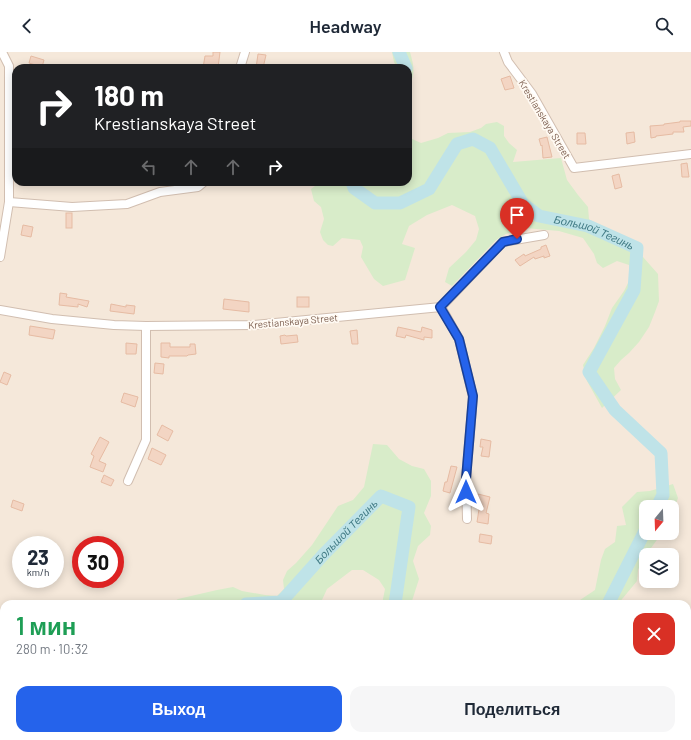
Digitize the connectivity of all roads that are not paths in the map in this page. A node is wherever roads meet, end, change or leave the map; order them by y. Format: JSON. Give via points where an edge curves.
{"nodes":[{"id":1,"x":2,"y":52,"type":"edge"},
{"id":2,"x":245,"y":52,"type":"edge"},
{"id":3,"x":504,"y":52,"type":"edge"},
{"id":4,"x":241,"y":64,"type":"edge"},
{"id":5,"x":691,"y":154,"type":"edge"},
{"id":6,"x":199,"y":186,"type":"edge"},
{"id":7,"x":9,"y":202,"type":"junction"},
{"id":8,"x":544,"y":234,"type":"dead end"},
{"id":9,"x":0,"y":257,"type":"edge"},
{"id":10,"x":440,"y":307,"type":"junction"},
{"id":11,"x":0,"y":310,"type":"edge"},
{"id":12,"x":146,"y":326,"type":"junction"},
{"id":13,"x":128,"y":481,"type":"dead end"},
{"id":14,"x":467,"y":519,"type":"dead end"}],
"edges":[{"from":1,"to":7,"type":"street","via":[[9,66]]},
{"from":2,"to":4,"type":"street"},
{"from":3,"to":5,"type":"street","name":"Krestianskaya Street","via":[[508,62],[532,94],[574,168]]},
{"from":6,"to":7,"type":"street","via":[[160,192],[127,204],[72,206]]},
{"from":7,"to":9,"type":"street"},
{"from":8,"to":10,"type":"street","via":[[503,242]]},
{"from":10,"to":12,"type":"street","name":"Krestianskaya Street","via":[[254,325]]},
{"from":10,"to":14,"type":"street","via":[[459,339],[473,396],[466,479]]},
{"from":11,"to":12,"type":"street","name":"Krestianskaya Street","via":[[52,319]]},
{"from":12,"to":13,"type":"street","via":[[146,440]]}]}
